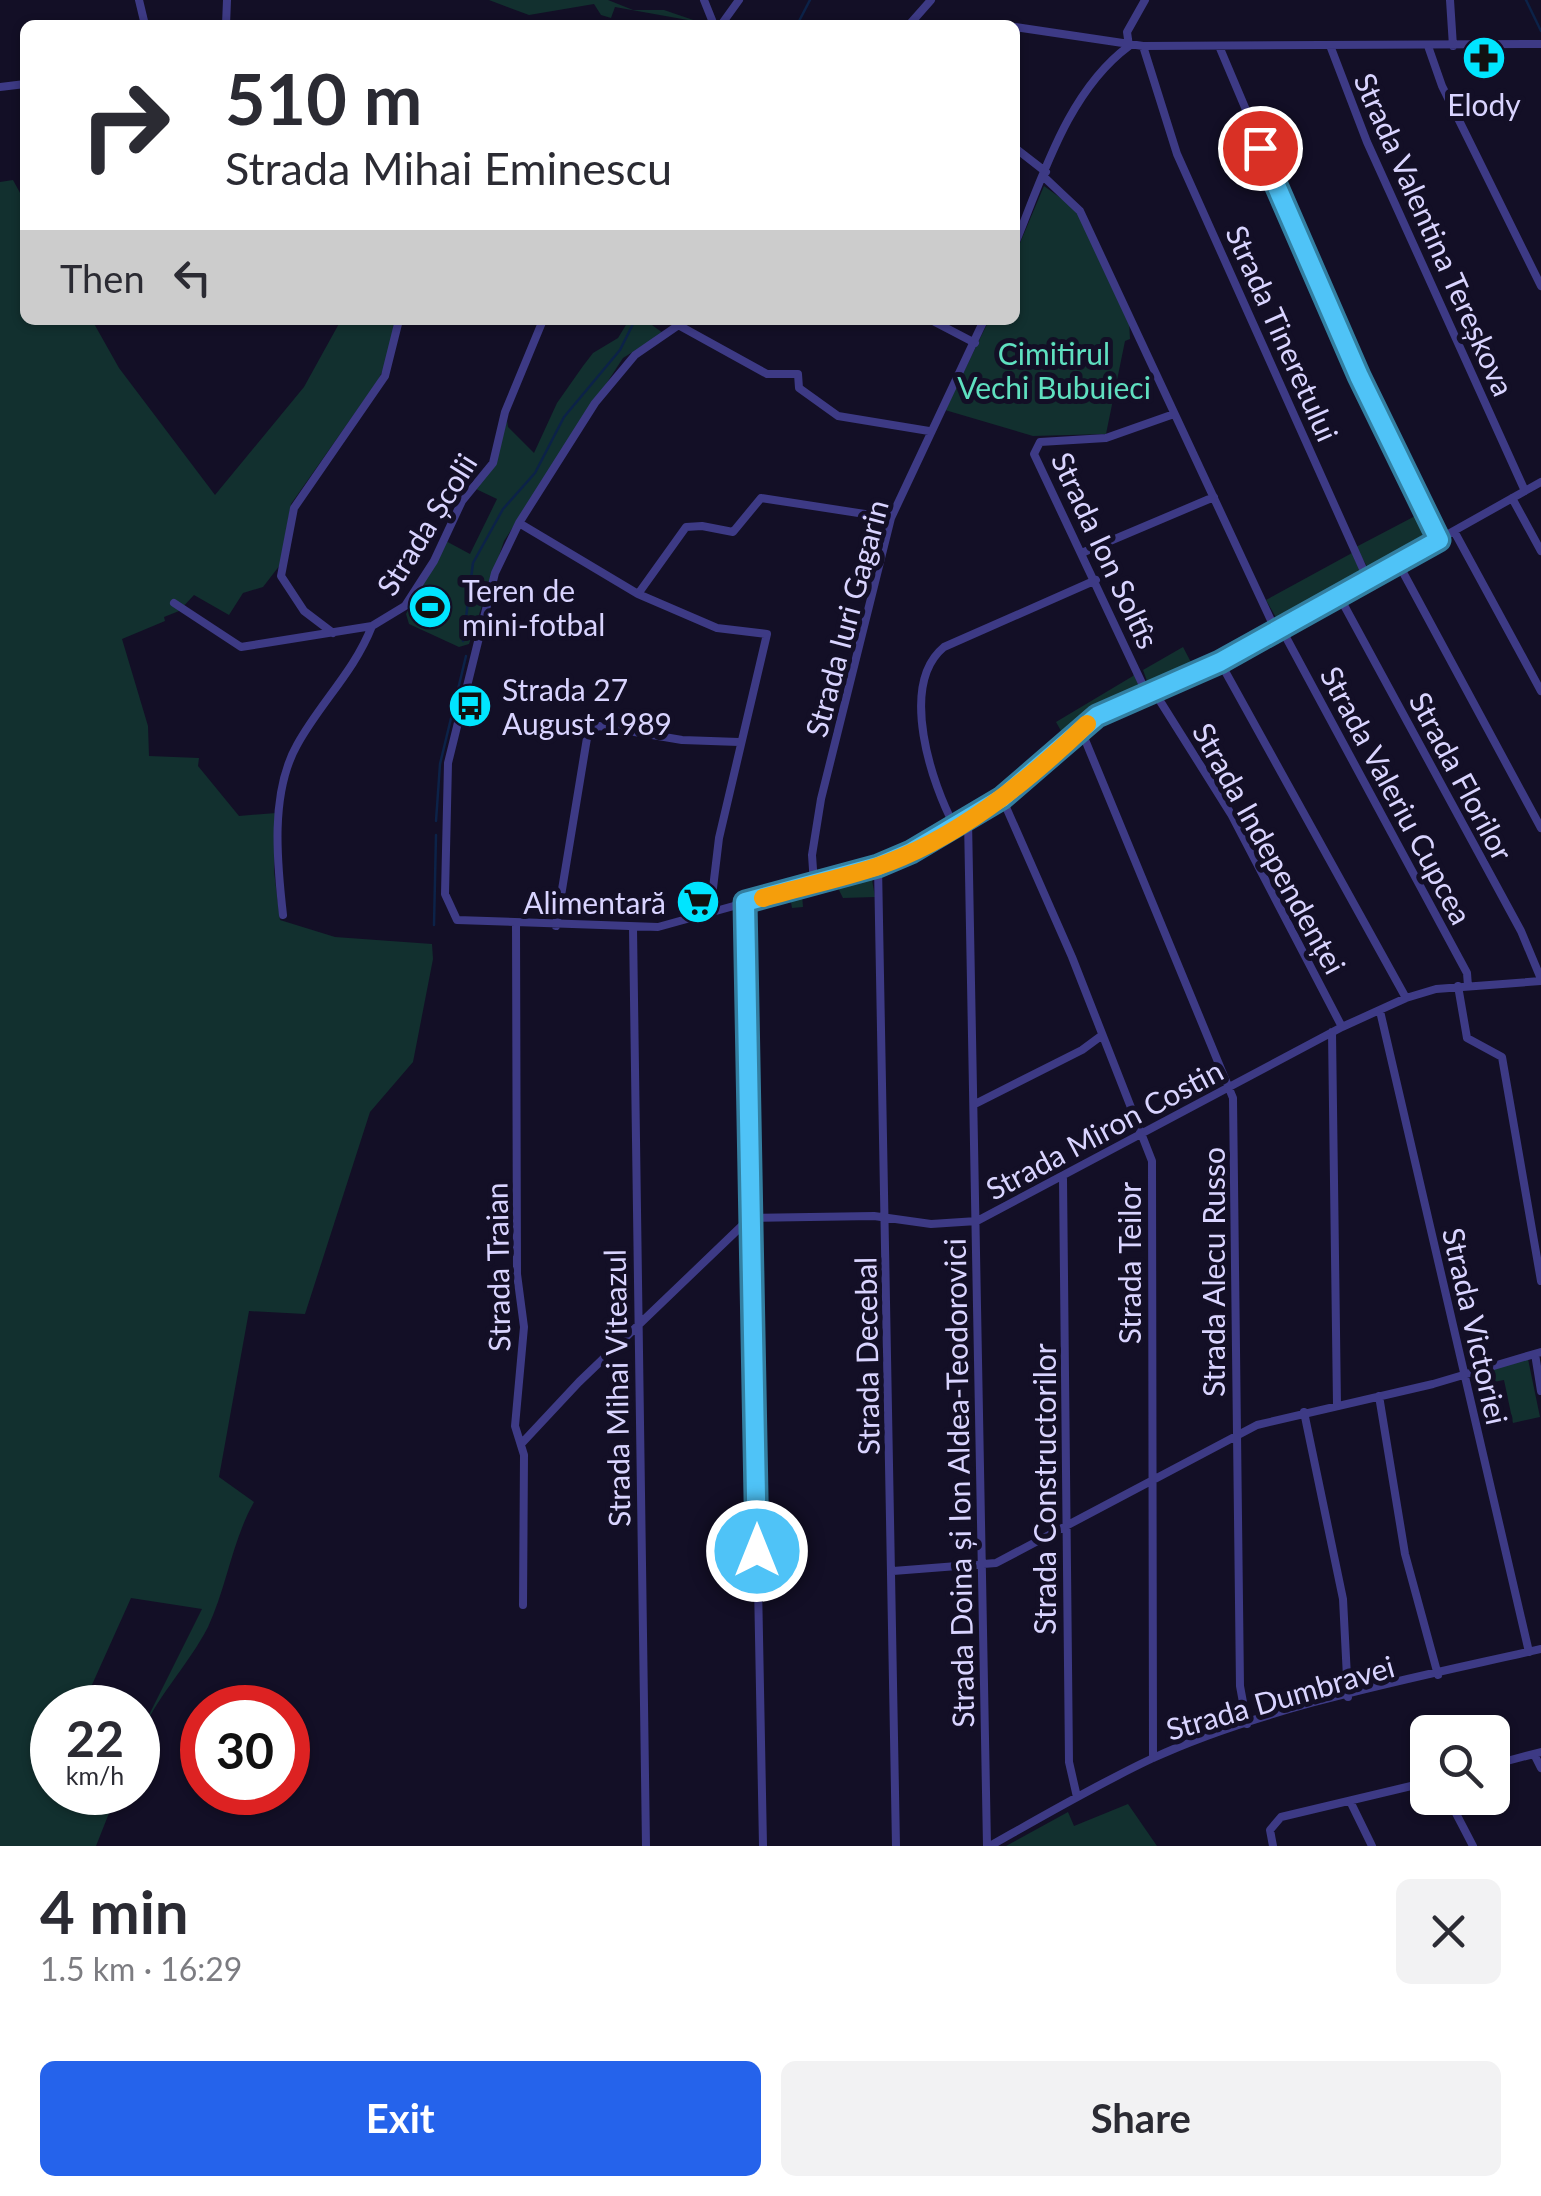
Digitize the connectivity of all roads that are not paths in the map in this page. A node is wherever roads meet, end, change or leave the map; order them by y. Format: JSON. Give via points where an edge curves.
{"nodes":[{"id":1,"x":739,"y":0,"type":"edge"},
{"id":2,"x":931,"y":0,"type":"edge"},
{"id":3,"x":1145,"y":0,"type":"edge"},
{"id":4,"x":1450,"y":0,"type":"edge"},
{"id":5,"x":722,"y":20,"type":"edge"},
{"id":6,"x":913,"y":20,"type":"edge"},
{"id":7,"x":1020,"y":28,"type":"edge"},
{"id":8,"x":1537,"y":44,"type":"edge"},
{"id":9,"x":1129,"y":46,"type":"junction"},
{"id":10,"x":1143,"y":46,"type":"junction"},
{"id":11,"x":1218,"y":46,"type":"junction"},
{"id":12,"x":1428,"y":46,"type":"junction"},
{"id":13,"x":1453,"y":46,"type":"junction"},
{"id":14,"x":1331,"y":48,"type":"junction"},
{"id":15,"x":1541,"y":56,"type":"edge"},
{"id":16,"x":1020,"y":152,"type":"edge"},
{"id":17,"x":1045,"y":175,"type":"junction"},
{"id":18,"x":1020,"y":232,"type":"edge"},
{"id":19,"x":1541,"y":286,"type":"edge"},
{"id":20,"x":398,"y":325,"type":"edge"},
{"id":21,"x":540,"y":325,"type":"edge"},
{"id":22,"x":680,"y":325,"type":"edge"},
{"id":23,"x":686,"y":325,"type":"edge"},
{"id":24,"x":941,"y":325,"type":"edge"},
{"id":25,"x":982,"y":325,"type":"edge"},
{"id":26,"x":975,"y":344,"type":"junction"},
{"id":27,"x":1174,"y":414,"type":"junction"},
{"id":28,"x":929,"y":431,"type":"junction"},
{"id":29,"x":1541,"y":482,"type":"edge"},
{"id":30,"x":1525,"y":491,"type":"junction"},
{"id":31,"x":1214,"y":497,"type":"junction"},
{"id":32,"x":1512,"y":498,"type":"junction"},
{"id":33,"x":891,"y":518,"type":"junction"},
{"id":34,"x":520,"y":523,"type":"junction"},
{"id":35,"x":1454,"y":531,"type":"junction"},
{"id":36,"x":1439,"y":540,"type":"junction"},
{"id":37,"x":1541,"y":551,"type":"edge"},
{"id":38,"x":1084,"y":552,"type":"junction"},
{"id":39,"x":1398,"y":563,"type":"junction"},
{"id":40,"x":1096,"y":580,"type":"junction"},
{"id":41,"x":1368,"y":580,"type":"junction"},
{"id":42,"x":638,"y":594,"type":"junction"},
{"id":43,"x":1339,"y":596,"type":"junction"},
{"id":44,"x":174,"y":603,"type":"dead end"},
{"id":45,"x":372,"y":626,"type":"junction"},
{"id":46,"x":1278,"y":629,"type":"junction"},
{"id":47,"x":333,"y":634,"type":"junction"},
{"id":48,"x":1220,"y":662,"type":"junction"},
{"id":49,"x":1541,"y":692,"type":"edge"},
{"id":50,"x":1152,"y":694,"type":"junction"},
{"id":51,"x":1081,"y":730,"type":"junction"},
{"id":52,"x":739,"y":742,"type":"junction"},
{"id":53,"x":1002,"y":798,"type":"junction"},
{"id":54,"x":968,"y":820,"type":"junction"},
{"id":55,"x":955,"y":827,"type":"junction"},
{"id":56,"x":1541,"y":828,"type":"edge"},
{"id":57,"x":878,"y":866,"type":"junction"},
{"id":58,"x":814,"y":884,"type":"junction"},
{"id":59,"x":745,"y":902,"type":"junction"},
{"id":60,"x":710,"y":913,"type":"junction"},
{"id":61,"x":283,"y":915,"type":"dead end"},
{"id":62,"x":516,"y":925,"type":"junction"},
{"id":63,"x":556,"y":926,"type":"junction"},
{"id":64,"x":633,"y":928,"type":"junction"},
{"id":65,"x":1541,"y":980,"type":"edge"},
{"id":66,"x":1458,"y":986,"type":"junction"},
{"id":67,"x":1468,"y":986,"type":"junction"},
{"id":68,"x":1406,"y":998,"type":"junction"},
{"id":69,"x":1380,"y":1011,"type":"junction"},
{"id":70,"x":1342,"y":1027,"type":"junction"},
{"id":71,"x":1332,"y":1032,"type":"junction"},
{"id":72,"x":1101,"y":1036,"type":"junction"},
{"id":73,"x":1230,"y":1086,"type":"junction"},
{"id":74,"x":975,"y":1104,"type":"junction"},
{"id":75,"x":1144,"y":1134,"type":"junction"},
{"id":76,"x":1063,"y":1179,"type":"junction"},
{"id":77,"x":750,"y":1218,"type":"junction"},
{"id":78,"x":886,"y":1218,"type":"junction"},
{"id":79,"x":977,"y":1222,"type":"junction"},
{"id":80,"x":1541,"y":1281,"type":"edge"},
{"id":81,"x":638,"y":1325,"type":"junction"},
{"id":82,"x":1538,"y":1353,"type":"edge"},
{"id":83,"x":1466,"y":1373,"type":"junction"},
{"id":84,"x":1541,"y":1390,"type":"edge"},
{"id":85,"x":1379,"y":1396,"type":"junction"},
{"id":86,"x":1337,"y":1405,"type":"junction"},
{"id":87,"x":1304,"y":1412,"type":"junction"},
{"id":88,"x":1237,"y":1436,"type":"junction"},
{"id":89,"x":522,"y":1444,"type":"junction"},
{"id":90,"x":1152,"y":1480,"type":"junction"},
{"id":91,"x":1065,"y":1528,"type":"junction"},
{"id":92,"x":982,"y":1566,"type":"junction"},
{"id":93,"x":893,"y":1571,"type":"junction"},
{"id":94,"x":523,"y":1605,"type":"dead end"},
{"id":95,"x":1541,"y":1650,"type":"edge"},
{"id":96,"x":1529,"y":1652,"type":"junction"},
{"id":97,"x":1438,"y":1675,"type":"junction"},
{"id":98,"x":1348,"y":1697,"type":"junction"},
{"id":99,"x":1247,"y":1724,"type":"junction"},
{"id":100,"x":1537,"y":1753,"type":"edge"},
{"id":101,"x":1154,"y":1758,"type":"junction"},
{"id":102,"x":1510,"y":1760,"type":"edge"},
{"id":103,"x":1541,"y":1768,"type":"edge"},
{"id":104,"x":1410,"y":1786,"type":"edge"},
{"id":105,"x":1077,"y":1798,"type":"junction"},
{"id":106,"x":1350,"y":1801,"type":"junction"},
{"id":107,"x":1457,"y":1815,"type":"edge"},
{"id":108,"x":646,"y":1846,"type":"edge"},
{"id":109,"x":763,"y":1846,"type":"edge"},
{"id":110,"x":896,"y":1846,"type":"edge"},
{"id":111,"x":988,"y":1846,"type":"edge"},
{"id":112,"x":1273,"y":1846,"type":"edge"},
{"id":113,"x":1372,"y":1846,"type":"edge"},
{"id":114,"x":1473,"y":1846,"type":"edge"}],
"edges":[{"from":1,"to":5,"type":"street"},
{"from":2,"to":6,"type":"street"},
{"from":3,"to":9,"type":"street","via":[[1127,32]]},
{"from":4,"to":13,"type":"street"},
{"from":7,"to":9,"type":"street"},
{"from":8,"to":13,"type":"street"},
{"from":8,"to":15,"type":"street"},
{"from":9,"to":10,"type":"street"},
{"from":9,"to":17,"type":"street","via":[[1080,99]]},
{"from":10,"to":11,"type":"street"},
{"from":10,"to":41,"type":"street","name":"Strada Tineretului","via":[[1177,154]]},
{"from":11,"to":14,"type":"street"},
{"from":11,"to":36,"type":"street","via":[[1359,376]]},
{"from":12,"to":13,"type":"street"},
{"from":12,"to":14,"type":"street"},
{"from":12,"to":19,"type":"street"},
{"from":14,"to":30,"type":"street","name":"Strada Valentina Tereșkova"},
{"from":16,"to":17,"type":"street","name":"Strada Valeriu Cupcea"},
{"from":17,"to":18,"type":"street"},
{"from":17,"to":27,"type":"street","name":"Strada Valeriu Cupcea","via":[[1079,209]]},
{"from":20,"to":47,"type":"street","via":[[385,376],[294,508],[290,524],[281,576],[304,611]]},
{"from":21,"to":45,"type":"street","name":"Strada Școlii","via":[[492,463],[462,501],[418,590],[394,616]]},
{"from":22,"to":34,"type":"street","via":[[623,367]]},
{"from":23,"to":28,"type":"street","via":[[766,374],[794,372],[799,388],[838,416]]},
{"from":24,"to":26,"type":"street"},
{"from":25,"to":26,"type":"street","name":"Strada Iuri Gagarin"},
{"from":26,"to":28,"type":"street","name":"Strada Iuri Gagarin"},
{"from":27,"to":31,"type":"street","name":"Strada Valeriu Cupcea"},
{"from":27,"to":38,"type":"street","name":"Strada Ion Soltîs","via":[[1106,438],[1035,446]]},
{"from":28,"to":33,"type":"street","name":"Strada Iuri Gagarin"},
{"from":29,"to":30,"type":"street"},
{"from":30,"to":32,"type":"street"},
{"from":31,"to":38,"type":"street"},
{"from":31,"to":46,"type":"street","name":"Strada Valeriu Cupcea"},
{"from":32,"to":35,"type":"street"},
{"from":32,"to":37,"type":"street"},
{"from":33,"to":42,"type":"street","via":[[760,498],[733,532],[686,528]]},
{"from":33,"to":58,"type":"street","name":"Strada Iuri Gagarin","via":[[821,799]]},
{"from":34,"to":42,"type":"street"},
{"from":34,"to":62,"type":"street","via":[[487,597],[448,763],[445,894],[458,920]]},
{"from":35,"to":36,"type":"street"},
{"from":35,"to":49,"type":"street"},
{"from":36,"to":39,"type":"street"},
{"from":38,"to":40,"type":"street","name":"Strada Ion Soltîs"},
{"from":39,"to":41,"type":"street"},
{"from":39,"to":56,"type":"street"},
{"from":40,"to":50,"type":"street","name":"Strada Ion Soltîs"},
{"from":40,"to":55,"type":"street","via":[[944,647],[934,658],[923,694],[924,743]]},
{"from":41,"to":43,"type":"street"},
{"from":42,"to":52,"type":"street","via":[[716,628],[767,634]]},
{"from":43,"to":46,"type":"street"},
{"from":43,"to":65,"type":"street","name":"Strada Florilor","via":[[1521,931]]},
{"from":44,"to":47,"type":"street","name":"Strada Școlii","via":[[241,646]]},
{"from":45,"to":47,"type":"street","name":"Strada Școlii"},
{"from":45,"to":61,"type":"street","name":"Strada Școlii","via":[[356,662],[288,763],[278,870]]},
{"from":46,"to":48,"type":"street"},
{"from":46,"to":67,"type":"street","name":"Strada Valeriu Cupcea","via":[[1435,912]]},
{"from":48,"to":50,"type":"street"},
{"from":48,"to":68,"type":"street"},
{"from":50,"to":51,"type":"street","via":[[1108,710]]},
{"from":50,"to":70,"type":"street","name":"Strada Independenței","via":[[1240,829]]},
{"from":51,"to":53,"type":"street"},
{"from":51,"to":73,"type":"street","name":"Strada Alecu Russo"},
{"from":52,"to":60,"type":"street"},
{"from":52,"to":63,"type":"street","via":[[592,728],[583,742]]},
{"from":53,"to":54,"type":"street"},
{"from":53,"to":72,"type":"street","name":"Strada Teilor"},
{"from":54,"to":55,"type":"street"},
{"from":54,"to":74,"type":"street","name":"Strada Doina și Ion Aldea-Teodorovici"},
{"from":55,"to":57,"type":"street"},
{"from":57,"to":58,"type":"street"},
{"from":57,"to":78,"type":"street","name":"Strada Decebal"},
{"from":58,"to":59,"type":"street"},
{"from":59,"to":60,"type":"street"},
{"from":59,"to":77,"type":"street"},
{"from":60,"to":64,"type":"street"},
{"from":62,"to":63,"type":"street"},
{"from":62,"to":89,"type":"street","name":"Strada Traian","via":[[517,1274],[524,1327],[515,1426]]},
{"from":63,"to":64,"type":"street"},
{"from":64,"to":81,"type":"street","name":"Strada Mihai Viteazul"},
{"from":65,"to":67,"type":"street","name":"Strada Miron Costin"},
{"from":66,"to":67,"type":"street","name":"Strada Miron Costin"},
{"from":66,"to":68,"type":"street","name":"Strada Miron Costin"},
{"from":66,"to":80,"type":"street","via":[[1467,1038],[1502,1057]]},
{"from":68,"to":69,"type":"street","name":"Strada Miron Costin"},
{"from":69,"to":70,"type":"street","name":"Strada Miron Costin"},
{"from":69,"to":83,"type":"street","name":"Strada Victoriei"},
{"from":70,"to":71,"type":"street","name":"Strada Miron Costin"},
{"from":71,"to":73,"type":"street","name":"Strada Miron Costin"},
{"from":71,"to":86,"type":"street"},
{"from":72,"to":74,"type":"street"},
{"from":72,"to":75,"type":"street","name":"Strada Teilor"},
{"from":73,"to":75,"type":"street","name":"Strada Miron Costin"},
{"from":73,"to":88,"type":"street","name":"Strada Alecu Russo"},
{"from":74,"to":79,"type":"street","name":"Strada Doina și Ion Aldea-Teodorovici"},
{"from":75,"to":76,"type":"street","name":"Strada Miron Costin"},
{"from":75,"to":90,"type":"street","name":"Strada Teilor","via":[[1152,1161]]},
{"from":76,"to":79,"type":"street","name":"Strada Miron Costin"},
{"from":76,"to":91,"type":"street","name":"Strada Constructorilor"},
{"from":77,"to":78,"type":"street","name":"Strada Miron Costin"},
{"from":77,"to":81,"type":"street"},
{"from":77,"to":109,"type":"street"},
{"from":78,"to":79,"type":"street","name":"Strada Miron Costin"},
{"from":78,"to":93,"type":"street","name":"Strada Decebal"},
{"from":79,"to":92,"type":"street","name":"Strada Doina și Ion Aldea-Teodorovici"},
{"from":81,"to":89,"type":"street"},
{"from":81,"to":108,"type":"street","name":"Strada Mihai Viteazul"},
{"from":82,"to":83,"type":"street"},
{"from":82,"to":84,"type":"street"},
{"from":83,"to":85,"type":"street"},
{"from":83,"to":96,"type":"street","name":"Strada Victoriei"},
{"from":85,"to":86,"type":"street"},
{"from":85,"to":97,"type":"street","via":[[1406,1554]]},
{"from":86,"to":87,"type":"street"},
{"from":87,"to":88,"type":"street"},
{"from":87,"to":98,"type":"street","via":[[1343,1599]]},
{"from":88,"to":90,"type":"street"},
{"from":88,"to":99,"type":"street","name":"Strada Alecu Russo","via":[[1240,1686]]},
{"from":89,"to":94,"type":"street","name":"Strada Traian"},
{"from":90,"to":91,"type":"street"},
{"from":90,"to":101,"type":"street","name":"Strada Teilor"},
{"from":91,"to":92,"type":"street"},
{"from":91,"to":105,"type":"street","name":"Strada Constructorilor","via":[[1069,1762]]},
{"from":92,"to":93,"type":"street"},
{"from":92,"to":111,"type":"street","name":"Strada Doina și Ion Aldea-Teodorovici"},
{"from":93,"to":110,"type":"street","name":"Strada Decebal"},
{"from":95,"to":96,"type":"street","name":"Strada Dumbravei"},
{"from":96,"to":97,"type":"street","name":"Strada Dumbravei"},
{"from":97,"to":98,"type":"street","name":"Strada Dumbravei"},
{"from":98,"to":99,"type":"street","name":"Strada Dumbravei"},
{"from":99,"to":101,"type":"street","name":"Strada Dumbravei"},
{"from":100,"to":102,"type":"street"},
{"from":100,"to":103,"type":"street"},
{"from":101,"to":105,"type":"street","name":"Strada Dumbravei"},
{"from":104,"to":106,"type":"street"},
{"from":105,"to":111,"type":"street","name":"Strada Dumbravei"},
{"from":106,"to":112,"type":"street","via":[[1274,1820]]},
{"from":106,"to":113,"type":"street"},
{"from":107,"to":114,"type":"street"}]}
